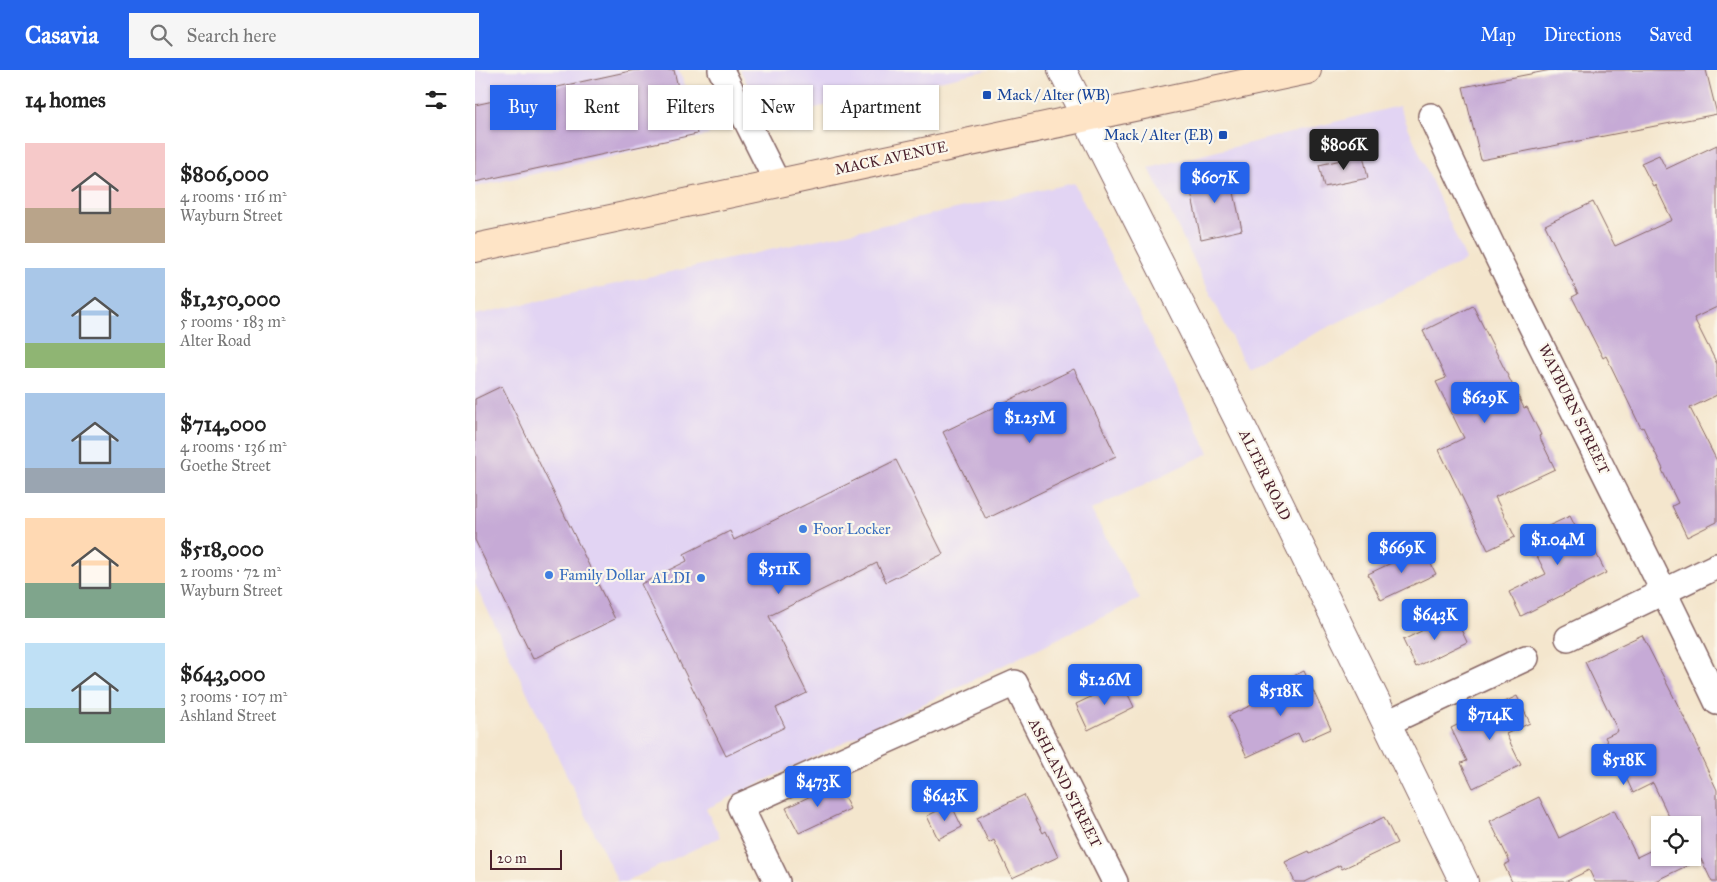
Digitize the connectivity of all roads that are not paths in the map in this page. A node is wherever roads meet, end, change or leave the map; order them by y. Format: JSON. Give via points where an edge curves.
{"nodes":[{"id":1,"x":721,"y":70,"type":"edge"},
{"id":2,"x":1062,"y":70,"type":"edge"},
{"id":3,"x":1307,"y":70,"type":"edge"},
{"id":4,"x":1431,"y":116,"type":"dead end"},
{"id":5,"x":1085,"y":118,"type":"junction"},
{"id":6,"x":777,"y":182,"type":"junction"},
{"id":7,"x":475,"y":248,"type":"edge"},
{"id":8,"x":1717,"y":566,"type":"edge"},
{"id":9,"x":1665,"y":592,"type":"junction"},
{"id":10,"x":1568,"y":638,"type":"dead end"},
{"id":11,"x":1526,"y":658,"type":"dead end"},
{"id":12,"x":1717,"y":702,"type":"edge"},
{"id":13,"x":1387,"y":722,"type":"junction"},
{"id":14,"x":777,"y":882,"type":"edge"},
{"id":15,"x":1115,"y":882,"type":"edge"},
{"id":16,"x":1464,"y":882,"type":"edge"}],
"edges":[{"from":1,"to":6,"type":"street"},
{"from":2,"to":5,"type":"street","name":"ALTER ROAD"},
{"from":3,"to":5,"type":"main road","name":"MACK AVENUE"},
{"from":4,"to":9,"type":"street","name":"WAYBURN STREET","via":[[1469,199]]},
{"from":5,"to":6,"type":"main road","name":"MACK AVENUE"},
{"from":5,"to":13,"type":"street","name":"ALTER ROAD","via":[[1225,392]]},
{"from":6,"to":7,"type":"main road","name":"MACK AVENUE"},
{"from":8,"to":9,"type":"street"},
{"from":9,"to":10,"type":"street"},
{"from":9,"to":12,"type":"street","name":"WAYBURN STREET"},
{"from":11,"to":13,"type":"street"},
{"from":13,"to":16,"type":"street","name":"ALTER ROAD"},
{"from":14,"to":15,"type":"street","name":"ASHLAND STREET","via":[[740,806],[1015,683]]}]}
